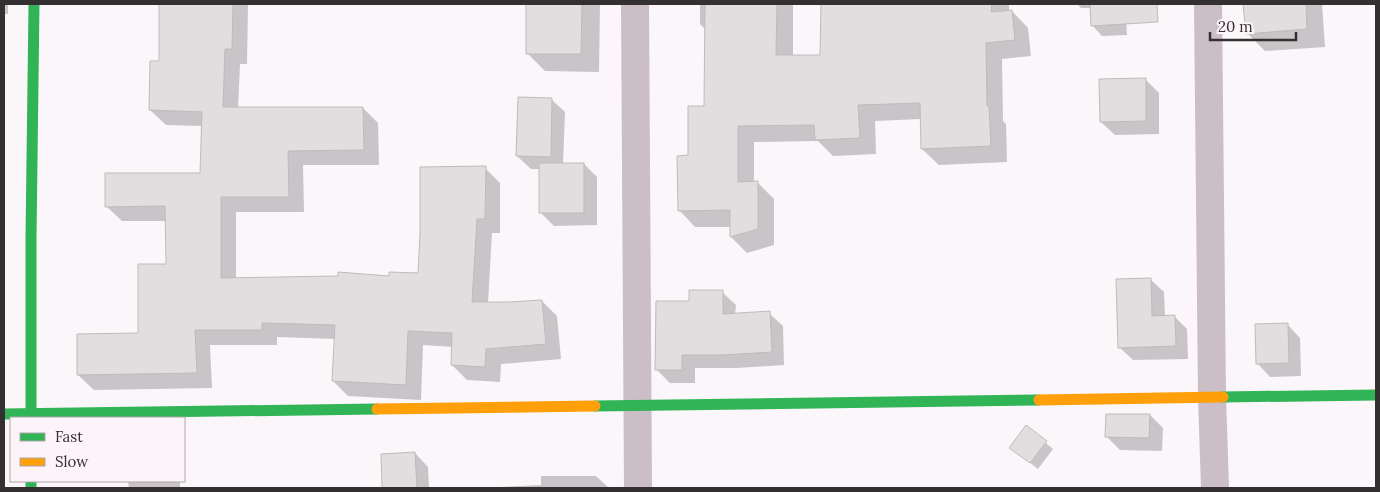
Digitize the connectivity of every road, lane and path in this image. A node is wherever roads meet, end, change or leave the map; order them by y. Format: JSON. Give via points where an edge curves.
{"nodes":[{"id":1,"x":34,"y":4,"type":"edge"},
{"id":2,"x":635,"y":4,"type":"edge"},
{"id":3,"x":1208,"y":4,"type":"edge"},
{"id":4,"x":1376,"y":395,"type":"edge"},
{"id":5,"x":1212,"y":398,"type":"junction"},
{"id":6,"x":637,"y":406,"type":"junction"},
{"id":7,"x":4,"y":414,"type":"edge"},
{"id":8,"x":31,"y":416,"type":"edge"},
{"id":9,"x":638,"y":488,"type":"edge"},
{"id":10,"x":1215,"y":488,"type":"edge"}],
"edges":[{"from":1,"to":8,"type":"street"},
{"from":2,"to":6,"type":"street"},
{"from":3,"to":5,"type":"street"},
{"from":4,"to":5,"type":"street"},
{"from":5,"to":6,"type":"street"},
{"from":5,"to":10,"type":"street"},
{"from":6,"to":8,"type":"street"},
{"from":6,"to":9,"type":"street"},
{"from":7,"to":8,"type":"street"}]}
